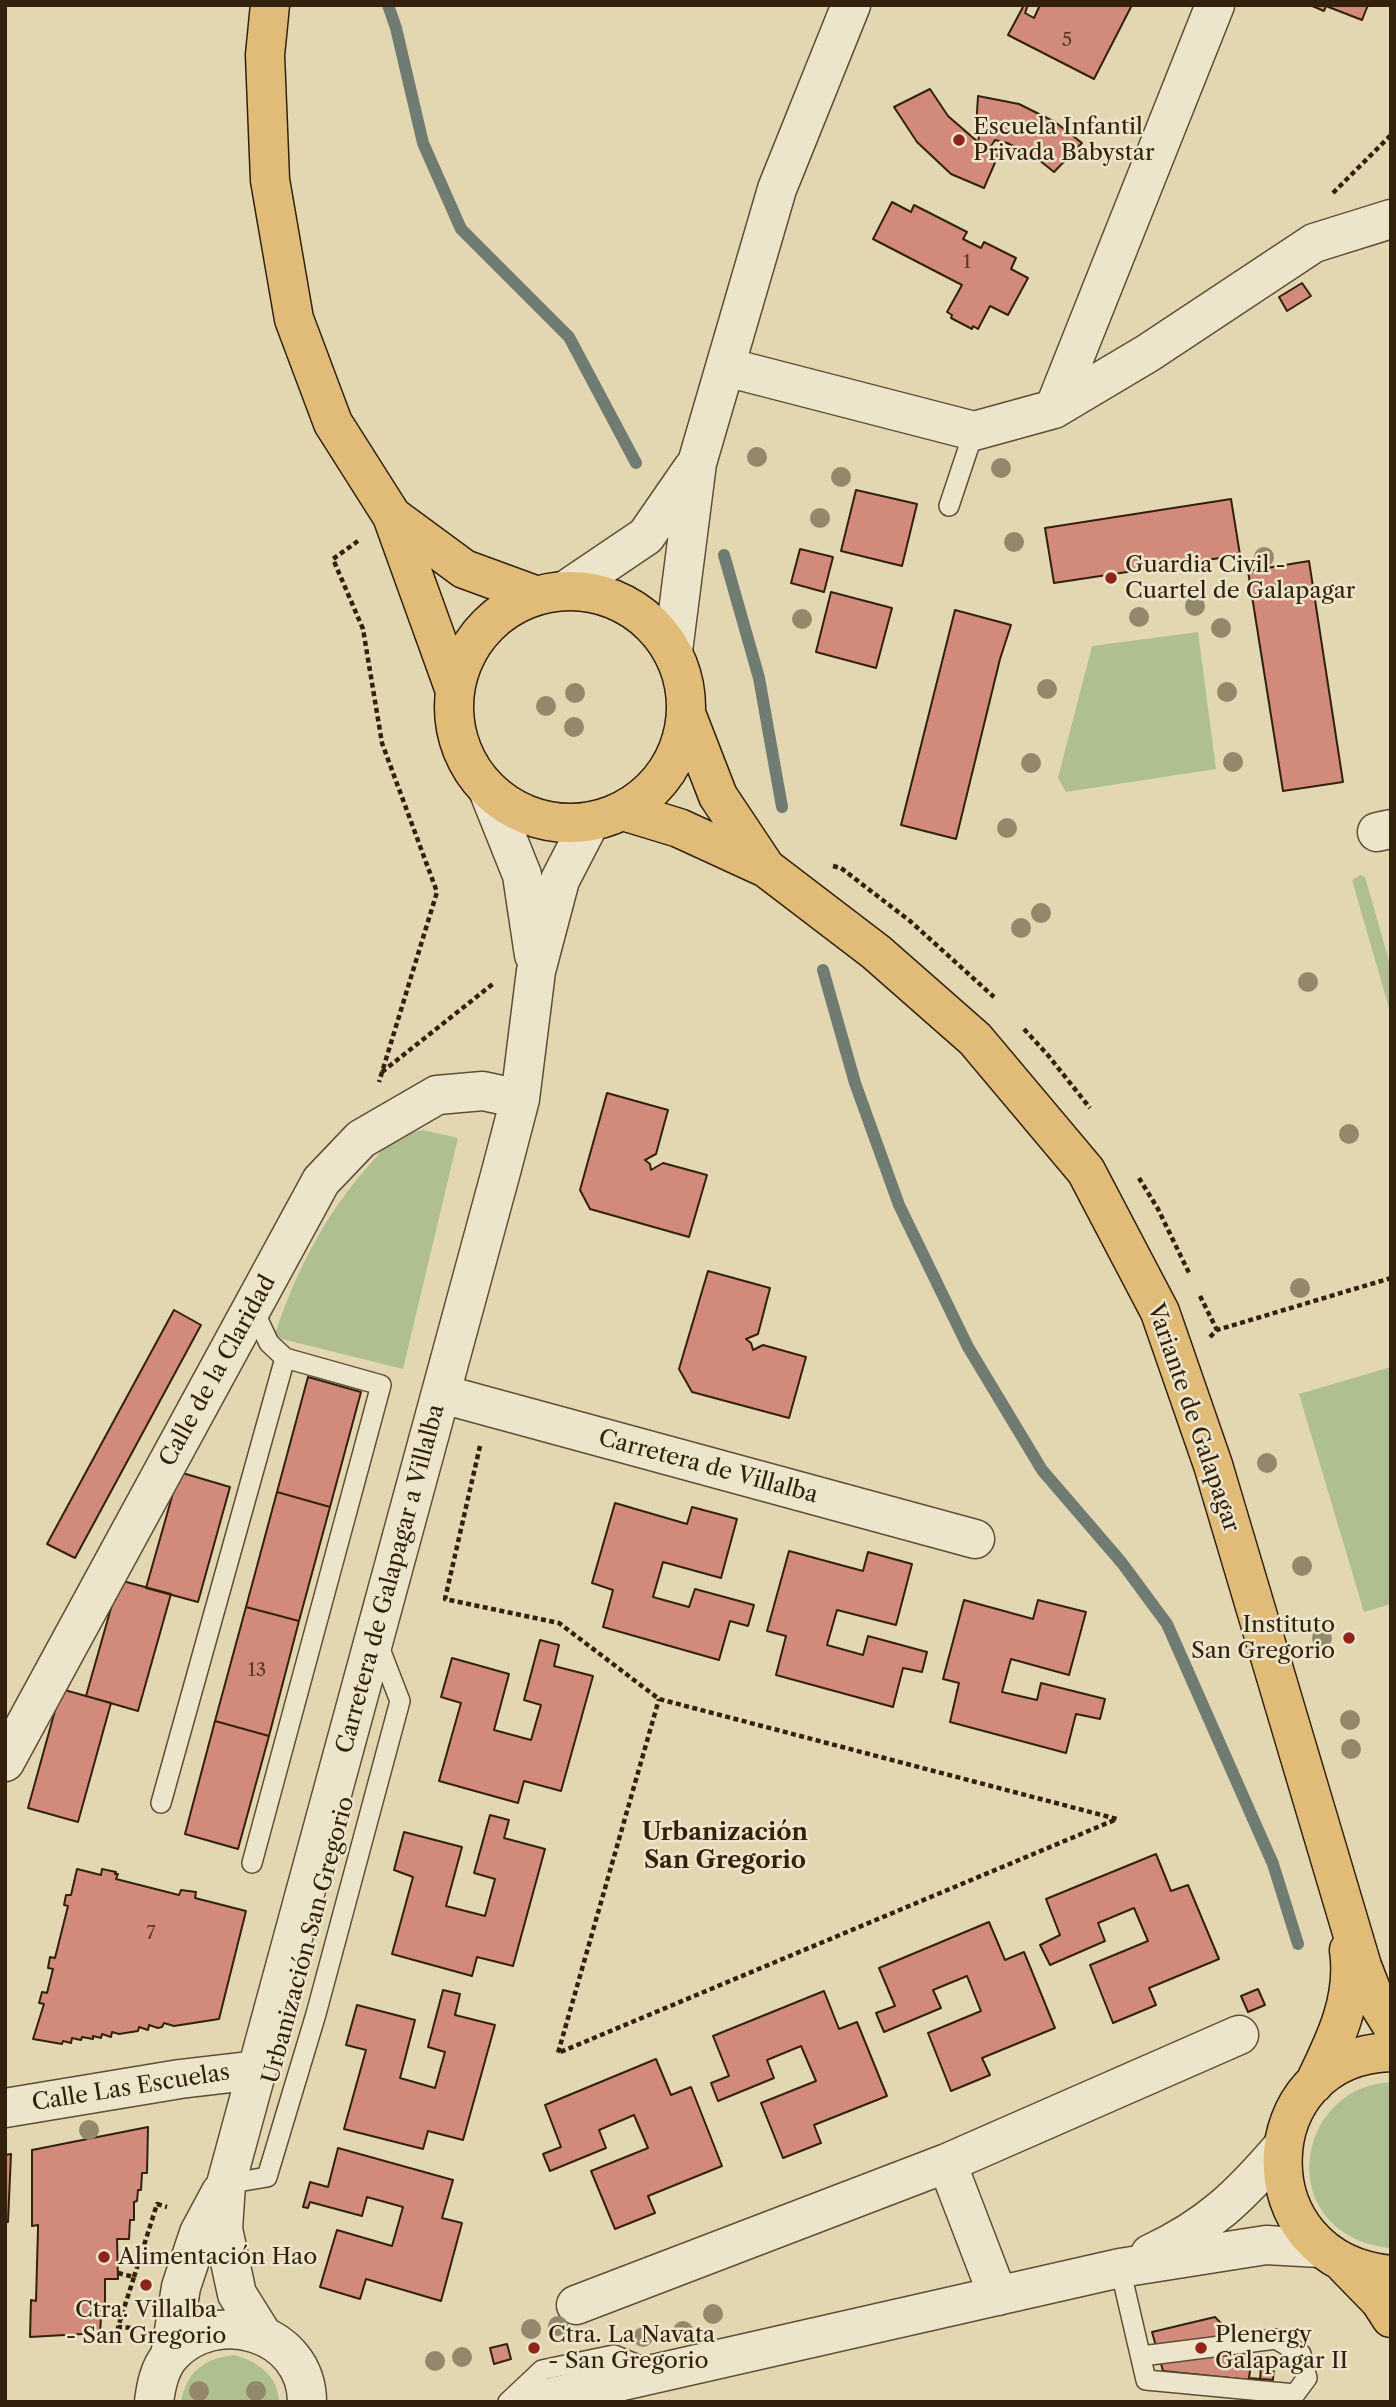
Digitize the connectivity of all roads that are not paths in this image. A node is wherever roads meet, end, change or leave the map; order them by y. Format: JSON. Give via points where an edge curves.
{"nodes":[{"id":1,"x":270,"y":5,"type":"edge"},
{"id":2,"x":850,"y":5,"type":"edge"},
{"id":3,"x":1215,"y":5,"type":"edge"},
{"id":4,"x":1391,"y":219,"type":"edge"},
{"id":5,"x":726,"y":367,"type":"junction"},
{"id":6,"x":1054,"y":409,"type":"junction"},
{"id":7,"x":974,"y":431,"type":"junction"},
{"id":8,"x":697,"y":463,"type":"junction"},
{"id":9,"x":949,"y":506,"type":"dead end"},
{"id":10,"x":392,"y":516,"type":"junction"},
{"id":11,"x":550,"y":592,"type":"junction"},
{"id":12,"x":673,"y":651,"type":"junction"},
{"id":13,"x":454,"y":688,"type":"junction"},
{"id":14,"x":687,"y":716,"type":"junction"},
{"id":15,"x":488,"y":790,"type":"junction"},
{"id":16,"x":606,"y":817,"type":"junction"},
{"id":17,"x":765,"y":868,"type":"junction"},
{"id":18,"x":536,"y":971,"type":"junction"},
{"id":19,"x":520,"y":1099,"type":"junction"},
{"id":20,"x":252,"y":1307,"type":"junction"},
{"id":21,"x":285,"y":1358,"type":"junction"},
{"id":22,"x":442,"y":1394,"type":"junction"},
{"id":23,"x":975,"y":1539,"type":"dead end"},
{"id":24,"x":375,"y":1637,"type":"junction"},
{"id":25,"x":5,"y":1762,"type":"edge"},
{"id":26,"x":161,"y":1803,"type":"dead end"},
{"id":27,"x":252,"y":1863,"type":"dead end"},
{"id":28,"x":1341,"y":1900,"type":"junction"},
{"id":29,"x":1391,"y":2024,"type":"edge"},
{"id":30,"x":1239,"y":2035,"type":"dead end"},
{"id":31,"x":1391,"y":2052,"type":"edge"},
{"id":32,"x":257,"y":2070,"type":"junction"},
{"id":33,"x":1314,"y":2084,"type":"junction"},
{"id":34,"x":5,"y":2108,"type":"edge"},
{"id":35,"x":1283,"y":2146,"type":"junction"},
{"id":36,"x":947,"y":2162,"type":"junction"},
{"id":37,"x":226,"y":2184,"type":"junction"},
{"id":38,"x":1331,"y":2255,"type":"junction"},
{"id":39,"x":1120,"y":2268,"type":"junction"},
{"id":40,"x":1391,"y":2275,"type":"edge"},
{"id":41,"x":998,"y":2296,"type":"junction"},
{"id":42,"x":576,"y":2305,"type":"dead end"},
{"id":43,"x":1391,"y":2318,"type":"edge"},
{"id":44,"x":262,"y":2334,"type":"junction"},
{"id":45,"x":170,"y":2356,"type":"junction"},
{"id":46,"x":1142,"y":2356,"type":"junction"},
{"id":47,"x":657,"y":2374,"type":"junction"},
{"id":48,"x":315,"y":2398,"type":"edge"},
{"id":49,"x":154,"y":2402,"type":"edge"},
{"id":50,"x":508,"y":2402,"type":"edge"},
{"id":51,"x":530,"y":2402,"type":"edge"}],
"edges":[{"from":1,"to":10,"type":"main road","via":[[265,55],[270,180],[294,319],[333,423]]},
{"from":2,"to":5,"type":"street","via":[[777,189]]},
{"from":3,"to":6,"type":"street"},
{"from":4,"to":6,"type":"street","via":[[1314,243]]},
{"from":5,"to":7,"type":"street"},
{"from":5,"to":8,"type":"street"},
{"from":6,"to":7,"type":"street"},
{"from":7,"to":9,"type":"lane"},
{"from":8,"to":11,"type":"street","via":[[646,536]]},
{"from":8,"to":12,"type":"street"},
{"from":10,"to":11,"type":"main road","via":[[464,569]]},
{"from":10,"to":13,"type":"main road"},
{"from":11,"to":12,"type":"main road","via":[[592,592],[616,600],[658,630]]},
{"from":11,"to":13,"type":"main road","via":[[511,605],[490,621],[461,663]]},
{"from":12,"to":14,"type":"main road","via":[[682,672]]},
{"from":13,"to":15,"type":"main road","via":[[459,742]]},
{"from":14,"to":16,"type":"main road","via":[[681,745],[667,772],[647,795]]},
{"from":14,"to":17,"type":"main road","via":[[718,796]]},
{"from":15,"to":16,"type":"main road","via":[[535,818],[563,823]]},
{"from":15,"to":18,"type":"street","name":"Carretera de Galapagar a Villalba","via":[[522,875]]},
{"from":16,"to":17,"type":"main road","via":[[679,828]]},
{"from":16,"to":18,"type":"street","name":"Carretera de Galapagar a Villalba","via":[[560,880]]},
{"from":17,"to":28,"type":"main road","name":"Variante de Galapagar","via":[[876,952],[975,1039],[1086,1171],[1160,1312],[1213,1465]]},
{"from":18,"to":19,"type":"street","name":"Carretera de Galapagar a Villalba"},
{"from":19,"to":20,"type":"street","name":"Calle de la Claridad","via":[[483,1091],[437,1095],[361,1139],[321,1181]]},
{"from":19,"to":22,"type":"street","name":"Carretera de Galapagar a Villalba"},
{"from":20,"to":21,"type":"lane","via":[[269,1343]]},
{"from":20,"to":25,"type":"street","name":"Calle de la Claridad"},
{"from":21,"to":26,"type":"lane"},
{"from":21,"to":27,"type":"lane","via":[[381,1385]]},
{"from":22,"to":23,"type":"street","name":"Carretera de Villalba"},
{"from":22,"to":24,"type":"street","name":"Carretera de Galapagar a Villalba"},
{"from":24,"to":32,"type":"street","name":"Carretera de Galapagar a Villalba"},
{"from":24,"to":37,"type":"lane","name":"Urbanización San Gregorio","via":[[400,1701],[316,2014],[267,2177]]},
{"from":28,"to":29,"type":"main road","via":[[1374,1997]]},
{"from":28,"to":33,"type":"main road","via":[[1351,1968],[1348,2002]]},
{"from":30,"to":36,"type":"street"},
{"from":31,"to":33,"type":"main road","via":[[1354,2059]]},
{"from":32,"to":34,"type":"street","name":"Calle Las Escuelas"},
{"from":32,"to":37,"type":"street","name":"Carretera de Galapagar a Villalba"},
{"from":33,"to":35,"type":"main road","via":[[1299,2103]]},
{"from":35,"to":38,"type":"main road","via":[[1282,2174],[1288,2201],[1301,2226]]},
{"from":35,"to":39,"type":"street","via":[[1217,2214],[1174,2243]]},
{"from":36,"to":41,"type":"street"},
{"from":36,"to":42,"type":"street"},
{"from":37,"to":44,"type":"street","name":"Carretera de Galapagar a Villalba","via":[[223,2229],[237,2294]]},
{"from":37,"to":45,"type":"street","name":"Carretera de Galapagar a Villalba","via":[[199,2232],[181,2287]]},
{"from":38,"to":39,"type":"street","via":[[1266,2245]]},
{"from":38,"to":40,"type":"main road","via":[[1365,2272]]},
{"from":38,"to":43,"type":"main road","via":[[1380,2301]]},
{"from":39,"to":41,"type":"street"},
{"from":39,"to":46,"type":"lane"},
{"from":41,"to":47,"type":"street"},
{"from":44,"to":45,"type":"street","via":[[218,2330],[197,2336]]},
{"from":44,"to":48,"type":"street","via":[[283,2348]]},
{"from":45,"to":49,"type":"street","name":"Carretera de Galapagar a Villalba","via":[[158,2379]]},
{"from":46,"to":46,"type":"lane","via":[[1146,2380],[1295,2394],[1307,2378],[1301,2354],[1276,2339]]},
{"from":47,"to":50,"type":"lane","via":[[614,2355],[542,2370]]},
{"from":47,"to":51,"type":"street"}]}
